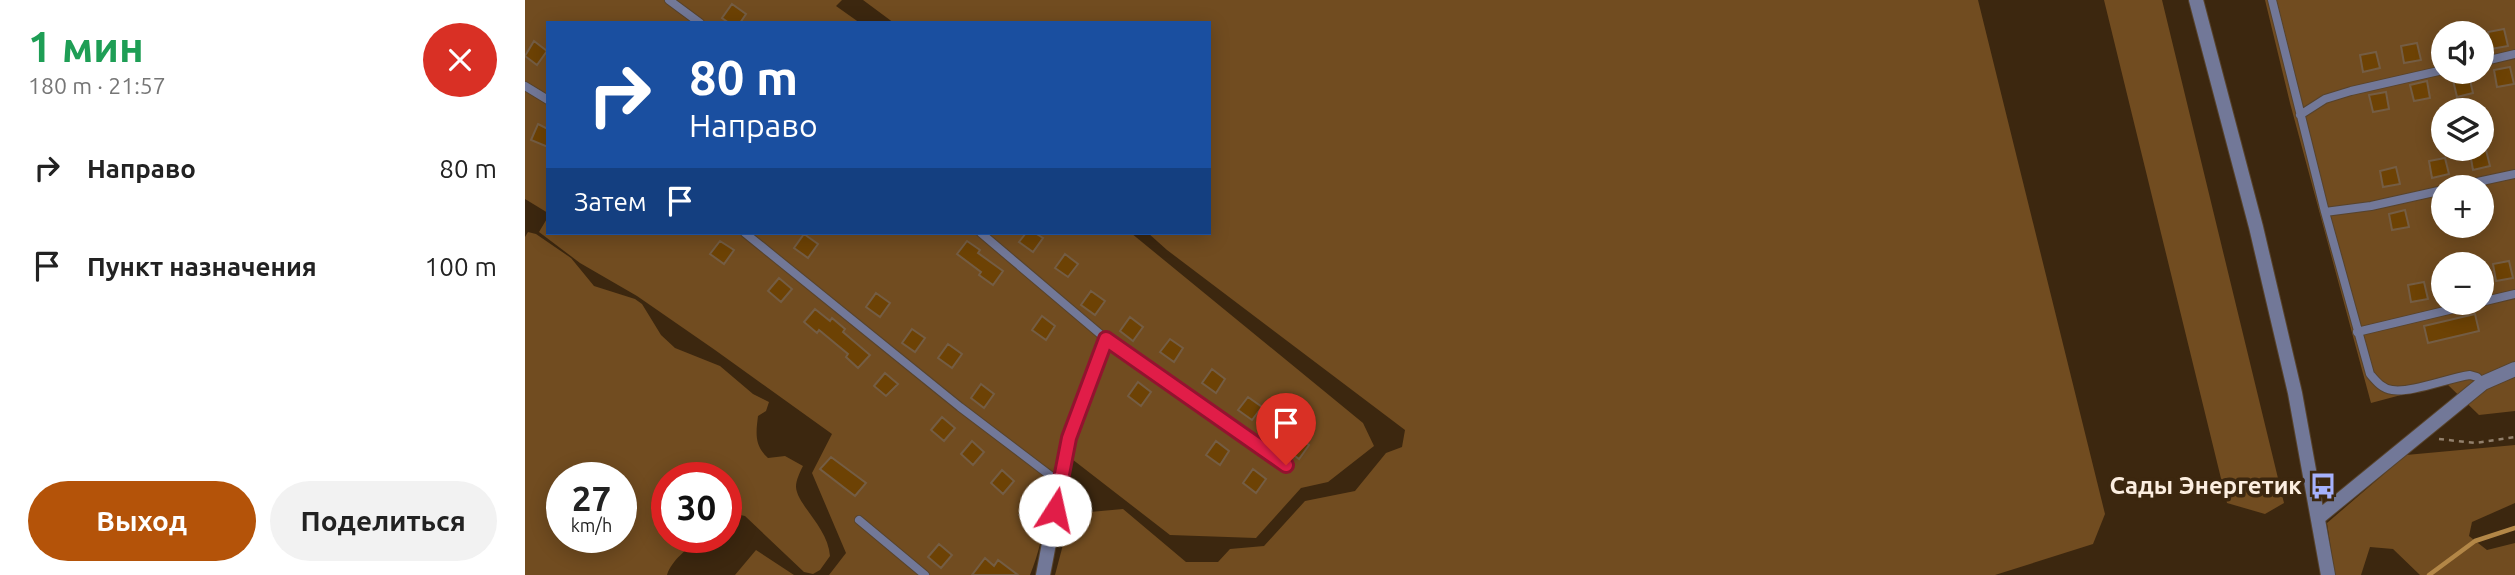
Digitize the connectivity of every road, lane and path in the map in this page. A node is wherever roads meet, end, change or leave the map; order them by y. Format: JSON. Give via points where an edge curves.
{"nodes":[{"id":1,"x":669,"y":0,"type":"edge"},
{"id":2,"x":2196,"y":0,"type":"edge"},
{"id":3,"x":2272,"y":0,"type":"edge"},
{"id":4,"x":697,"y":21,"type":"edge"},
{"id":5,"x":2515,"y":54,"type":"edge"},
{"id":6,"x":2494,"y":59,"type":"edge"},
{"id":7,"x":2431,"y":73,"type":"edge"},
{"id":8,"x":525,"y":86,"type":"edge"},
{"id":9,"x":546,"y":99,"type":"edge"},
{"id":10,"x":2300,"y":115,"type":"junction"},
{"id":11,"x":2515,"y":174,"type":"edge"},
{"id":12,"x":2494,"y":178,"type":"edge"},
{"id":13,"x":2431,"y":193,"type":"edge"},
{"id":14,"x":2325,"y":212,"type":"junction"},
{"id":15,"x":747,"y":235,"type":"edge"},
{"id":16,"x":983,"y":235,"type":"edge"},
{"id":17,"x":2515,"y":295,"type":"edge"},
{"id":18,"x":2494,"y":299,"type":"edge"},
{"id":19,"x":2431,"y":314,"type":"edge"},
{"id":20,"x":2357,"y":332,"type":"junction"},
{"id":21,"x":1106,"y":339,"type":"junction"},
{"id":22,"x":2515,"y":369,"type":"edge"},
{"id":23,"x":2483,"y":383,"type":"junction"},
{"id":24,"x":2422,"y":433,"type":"junction"},
{"id":25,"x":2515,"y":437,"type":"edge"},
{"id":26,"x":1286,"y":465,"type":"dead end"},
{"id":27,"x":1060,"y":484,"type":"junction"},
{"id":28,"x":2319,"y":517,"type":"junction"},
{"id":29,"x":859,"y":520,"type":"dead end"},
{"id":30,"x":925,"y":575,"type":"edge"},
{"id":31,"x":1043,"y":575,"type":"edge"},
{"id":32,"x":2328,"y":575,"type":"edge"}],
"edges":[{"from":1,"to":4,"type":"lane"},
{"from":2,"to":28,"type":"street","via":[[2256,227]]},
{"from":3,"to":10,"type":"lane"},
{"from":5,"to":6,"type":"lane"},
{"from":7,"to":10,"type":"lane","via":[[2351,90]]},
{"from":8,"to":9,"type":"lane"},
{"from":10,"to":14,"type":"lane"},
{"from":11,"to":12,"type":"lane"},
{"from":13,"to":14,"type":"lane"},
{"from":14,"to":20,"type":"lane"},
{"from":15,"to":27,"type":"lane"},
{"from":16,"to":21,"type":"lane"},
{"from":17,"to":18,"type":"lane"},
{"from":19,"to":20,"type":"lane"},
{"from":20,"to":23,"type":"lane","via":[[2370,374],[2391,390],[2470,374]]},
{"from":21,"to":26,"type":"lane"},
{"from":21,"to":27,"type":"street","via":[[1069,438]]},
{"from":22,"to":23,"type":"street"},
{"from":23,"to":24,"type":"street"},
{"from":24,"to":25,"type":"path","via":[[2475,443]]},
{"from":24,"to":28,"type":"street"},
{"from":27,"to":31,"type":"street"},
{"from":28,"to":32,"type":"street"},
{"from":29,"to":30,"type":"lane"}]}
